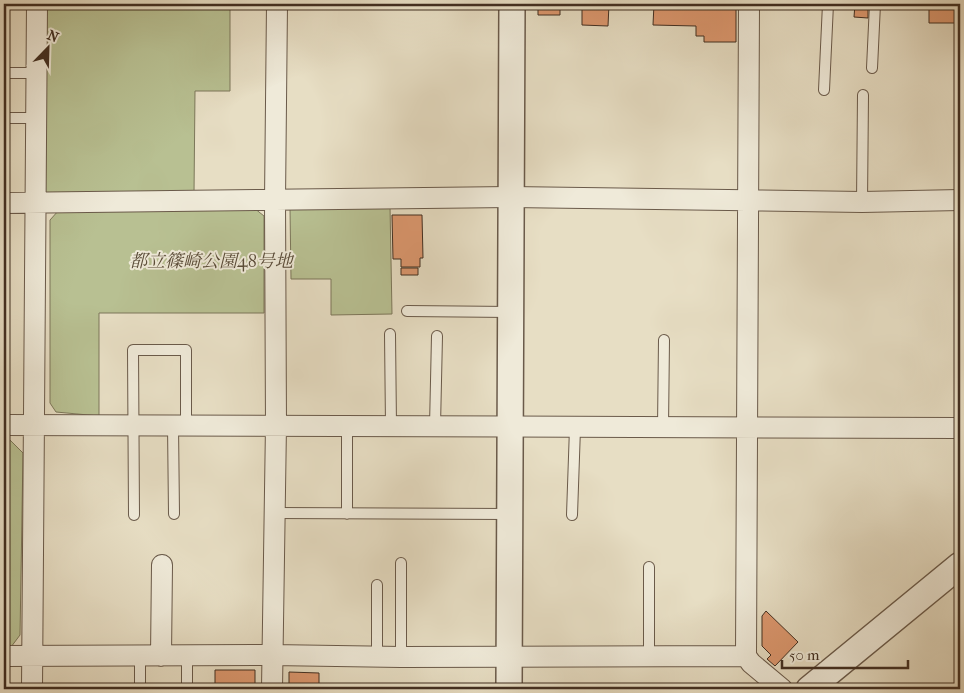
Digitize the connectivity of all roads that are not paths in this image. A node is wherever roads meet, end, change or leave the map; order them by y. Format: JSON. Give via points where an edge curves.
{"nodes":[{"id":1,"x":37,"y":4,"type":"edge"},
{"id":2,"x":277,"y":4,"type":"edge"},
{"id":3,"x":512,"y":4,"type":"edge"},
{"id":4,"x":749,"y":4,"type":"edge"},
{"id":5,"x":828,"y":4,"type":"edge"},
{"id":6,"x":874,"y":4,"type":"edge"},
{"id":7,"x":872,"y":68,"type":"dead end"},
{"id":8,"x":4,"y":73,"type":"edge"},
{"id":9,"x":37,"y":73,"type":"junction"},
{"id":10,"x":824,"y":90,"type":"dead end"},
{"id":11,"x":863,"y":95,"type":"dead end"},
{"id":12,"x":4,"y":118,"type":"edge"},
{"id":13,"x":37,"y":118,"type":"junction"},
{"id":14,"x":511,"y":197,"type":"junction"},
{"id":15,"x":275,"y":200,"type":"junction"},
{"id":16,"x":747,"y":200,"type":"junction"},
{"id":17,"x":960,"y":200,"type":"edge"},
{"id":18,"x":862,"y":202,"type":"junction"},
{"id":19,"x":4,"y":203,"type":"edge"},
{"id":20,"x":36,"y":203,"type":"junction"},
{"id":21,"x":407,"y":311,"type":"dead end"},
{"id":22,"x":511,"y":312,"type":"junction"},
{"id":23,"x":390,"y":334,"type":"dead end"},
{"id":24,"x":437,"y":336,"type":"dead end"},
{"id":25,"x":664,"y":340,"type":"dead end"},
{"id":26,"x":4,"y":425,"type":"edge"},
{"id":27,"x":34,"y":425,"type":"junction"},
{"id":28,"x":133,"y":425,"type":"junction"},
{"id":29,"x":180,"y":425,"type":"junction"},
{"id":30,"x":276,"y":425,"type":"junction"},
{"id":31,"x":391,"y":426,"type":"junction"},
{"id":32,"x":435,"y":426,"type":"junction"},
{"id":33,"x":347,"y":427,"type":"junction"},
{"id":34,"x":510,"y":427,"type":"junction"},
{"id":35,"x":663,"y":427,"type":"junction"},
{"id":36,"x":575,"y":428,"type":"junction"},
{"id":37,"x":747,"y":428,"type":"junction"},
{"id":38,"x":960,"y":428,"type":"edge"},
{"id":39,"x":275,"y":513,"type":"junction"},
{"id":40,"x":174,"y":514,"type":"dead end"},
{"id":41,"x":347,"y":514,"type":"junction"},
{"id":42,"x":510,"y":514,"type":"junction"},
{"id":43,"x":134,"y":515,"type":"dead end"},
{"id":44,"x":572,"y":515,"type":"dead end"},
{"id":45,"x":401,"y":563,"type":"dead end"},
{"id":46,"x":960,"y":565,"type":"edge"},
{"id":47,"x":162,"y":566,"type":"dead end"},
{"id":48,"x":649,"y":567,"type":"dead end"},
{"id":49,"x":377,"y":585,"type":"dead end"},
{"id":50,"x":188,"y":655,"type":"junction"},
{"id":51,"x":272,"y":655,"type":"junction"},
{"id":52,"x":4,"y":656,"type":"edge"},
{"id":53,"x":32,"y":656,"type":"junction"},
{"id":54,"x":140,"y":656,"type":"junction"},
{"id":55,"x":161,"y":656,"type":"junction"},
{"id":56,"x":649,"y":656,"type":"junction"},
{"id":57,"x":746,"y":656,"type":"junction"},
{"id":58,"x":377,"y":657,"type":"junction"},
{"id":59,"x":401,"y":657,"type":"junction"},
{"id":60,"x":509,"y":657,"type":"junction"},
{"id":61,"x":32,"y":689,"type":"edge"},
{"id":62,"x":140,"y":689,"type":"edge"},
{"id":63,"x":188,"y":689,"type":"edge"},
{"id":64,"x":272,"y":689,"type":"edge"},
{"id":65,"x":509,"y":689,"type":"edge"},
{"id":66,"x":782,"y":689,"type":"edge"},
{"id":67,"x":809,"y":689,"type":"edge"}],
"edges":[{"from":1,"to":9,"type":"street"},
{"from":2,"to":15,"type":"street"},
{"from":3,"to":14,"type":"street"},
{"from":4,"to":16,"type":"street"},
{"from":5,"to":10,"type":"lane"},
{"from":6,"to":7,"type":"lane"},
{"from":8,"to":9,"type":"lane"},
{"from":9,"to":13,"type":"street"},
{"from":11,"to":18,"type":"lane"},
{"from":12,"to":13,"type":"lane"},
{"from":13,"to":20,"type":"street"},
{"from":14,"to":15,"type":"street"},
{"from":14,"to":16,"type":"street"},
{"from":14,"to":22,"type":"street"},
{"from":15,"to":20,"type":"street"},
{"from":15,"to":30,"type":"street"},
{"from":16,"to":18,"type":"street"},
{"from":16,"to":37,"type":"street"},
{"from":17,"to":18,"type":"street"},
{"from":19,"to":20,"type":"street"},
{"from":20,"to":27,"type":"street"},
{"from":21,"to":22,"type":"lane"},
{"from":22,"to":34,"type":"street"},
{"from":23,"to":31,"type":"lane"},
{"from":24,"to":32,"type":"lane"},
{"from":25,"to":35,"type":"lane"},
{"from":26,"to":27,"type":"street"},
{"from":27,"to":28,"type":"street"},
{"from":27,"to":53,"type":"street"},
{"from":28,"to":29,"type":"street"},
{"from":28,"to":29,"type":"lane","via":[[133,350],[186,350]]},
{"from":28,"to":43,"type":"lane"},
{"from":29,"to":30,"type":"street"},
{"from":29,"to":40,"type":"lane"},
{"from":30,"to":33,"type":"street"},
{"from":30,"to":39,"type":"street"},
{"from":31,"to":32,"type":"street"},
{"from":31,"to":33,"type":"street"},
{"from":32,"to":34,"type":"street"},
{"from":33,"to":41,"type":"lane"},
{"from":34,"to":36,"type":"street"},
{"from":34,"to":42,"type":"street"},
{"from":35,"to":36,"type":"street"},
{"from":35,"to":37,"type":"street"},
{"from":36,"to":44,"type":"lane"},
{"from":37,"to":38,"type":"street"},
{"from":37,"to":57,"type":"street"},
{"from":39,"to":41,"type":"lane"},
{"from":39,"to":51,"type":"street"},
{"from":41,"to":42,"type":"lane"},
{"from":42,"to":60,"type":"street"},
{"from":45,"to":59,"type":"lane"},
{"from":46,"to":67,"type":"street"},
{"from":47,"to":55,"type":"street"},
{"from":48,"to":56,"type":"lane"},
{"from":49,"to":58,"type":"lane"},
{"from":50,"to":51,"type":"street"},
{"from":50,"to":55,"type":"street"},
{"from":50,"to":63,"type":"lane"},
{"from":51,"to":58,"type":"street"},
{"from":51,"to":64,"type":"street"},
{"from":52,"to":53,"type":"street"},
{"from":53,"to":54,"type":"street"},
{"from":53,"to":61,"type":"street"},
{"from":54,"to":55,"type":"street"},
{"from":54,"to":62,"type":"lane"},
{"from":56,"to":57,"type":"street"},
{"from":56,"to":60,"type":"street"},
{"from":57,"to":66,"type":"street"},
{"from":58,"to":59,"type":"street"},
{"from":59,"to":60,"type":"street"},
{"from":60,"to":65,"type":"street"}]}
